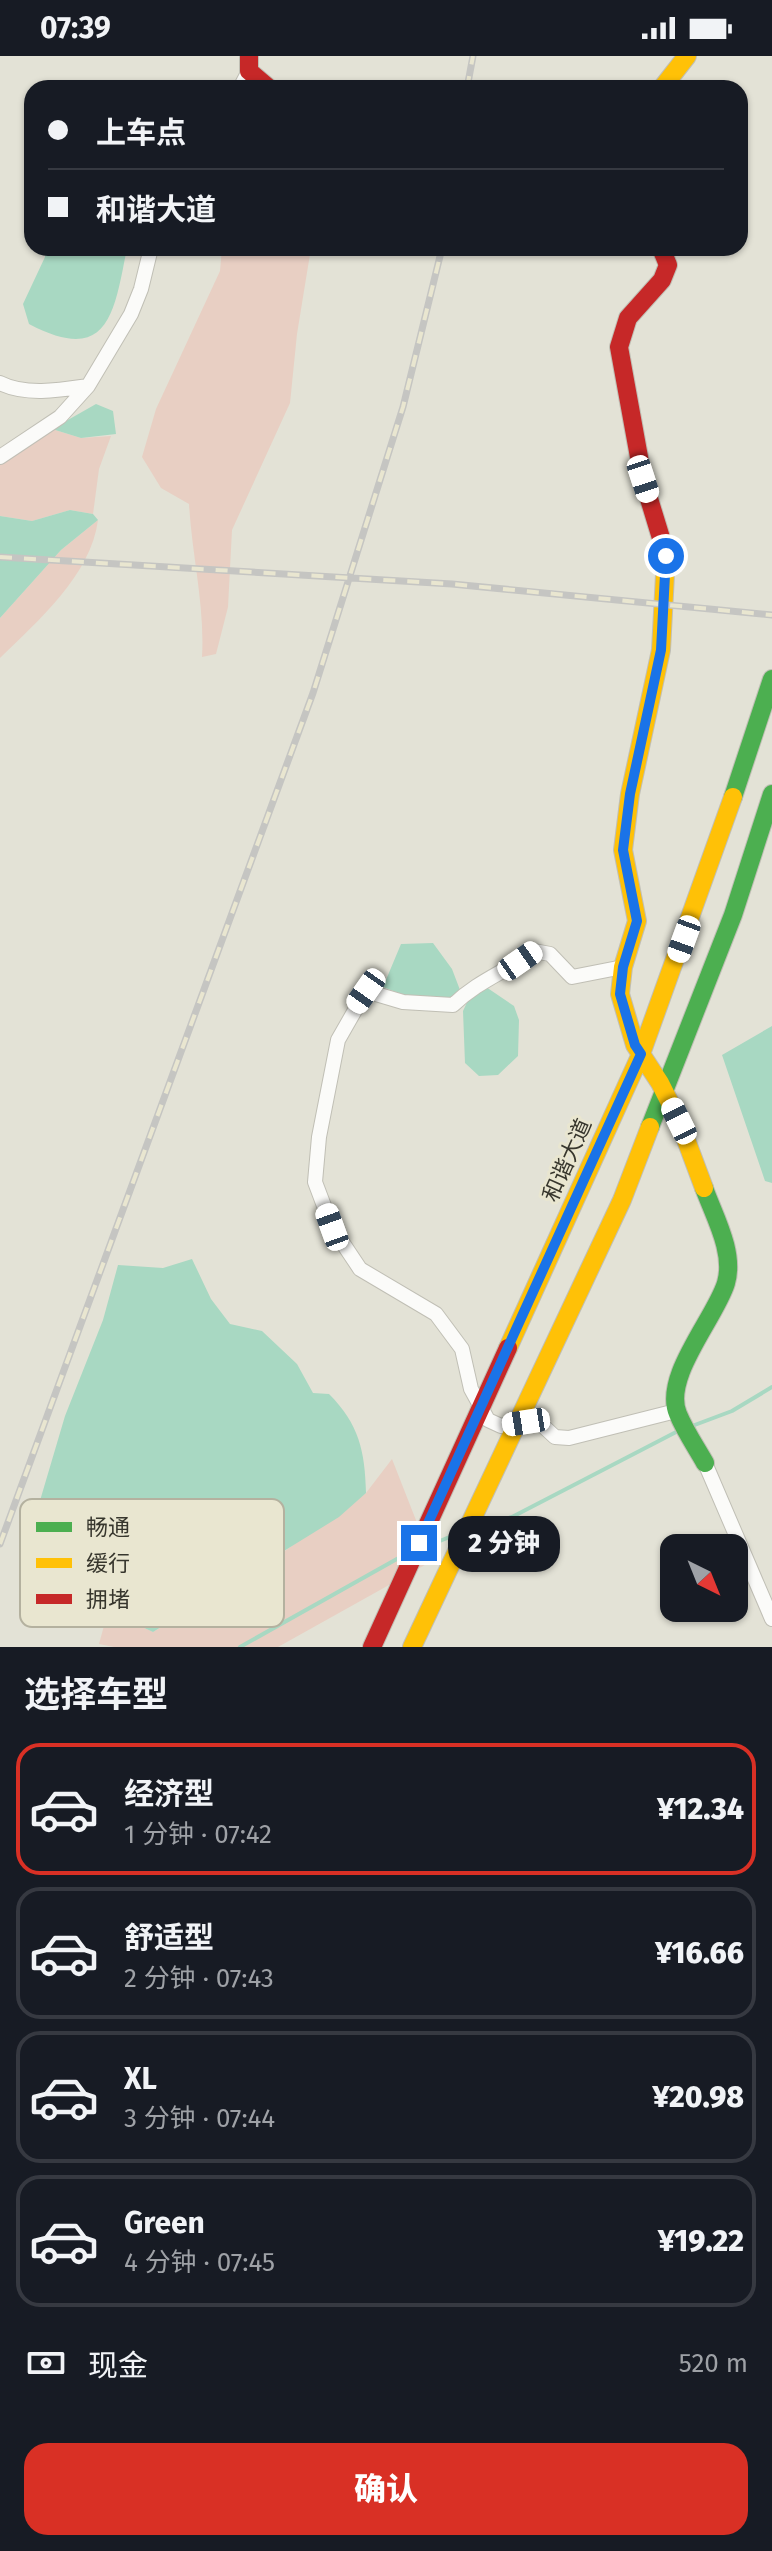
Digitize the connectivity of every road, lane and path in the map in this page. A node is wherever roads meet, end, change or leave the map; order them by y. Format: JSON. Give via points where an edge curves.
{"nodes":[{"id":1,"x":687,"y":56,"type":"edge"},
{"id":2,"x":668,"y":80,"type":"edge"},
{"id":3,"x":149,"y":256,"type":"edge"},
{"id":4,"x":664,"y":256,"type":"edge"},
{"id":5,"x":0,"y":383,"type":"edge"},
{"id":6,"x":88,"y":386,"type":"junction"},
{"id":7,"x":0,"y":457,"type":"edge"},
{"id":8,"x":772,"y":679,"type":"edge"},
{"id":9,"x":772,"y":794,"type":"edge"},
{"id":10,"x":623,"y":967,"type":"junction"},
{"id":11,"x":641,"y":1054,"type":"junction"},
{"id":12,"x":481,"y":1407,"type":"junction"},
{"id":13,"x":676,"y":1411,"type":"junction"},
{"id":14,"x":705,"y":1463,"type":"joint"},
{"id":15,"x":772,"y":1619,"type":"edge"},
{"id":16,"x":372,"y":1647,"type":"edge"},
{"id":17,"x":412,"y":1647,"type":"edge"}],
"edges":[{"from":1,"to":2,"type":"main road"},
{"from":3,"to":6,"type":"street","via":[[131,314]]},
{"from":4,"to":10,"type":"main road","via":[[668,265],[662,280],[628,318],[619,347],[643,479],[666,556],[661,650],[623,850],[637,921]]},
{"from":5,"to":6,"type":"street","via":[[36,390]]},
{"from":6,"to":7,"type":"street","via":[[60,417]]},
{"from":8,"to":11,"type":"main road","name":"和谐大道"},
{"from":9,"to":17,"type":"main road","via":[[733,915],[622,1200]]},
{"from":10,"to":11,"type":"main road","via":[[620,994]]},
{"from":10,"to":12,"type":"street","via":[[572,977],[550,954],[534,951],[507,971],[480,981],[453,1005],[403,1002],[366,991],[338,1040],[315,1182],[332,1227],[360,1269],[436,1314],[462,1349]]},
{"from":11,"to":12,"type":"main road","name":"和谐大道"},
{"from":11,"to":13,"type":"main road","via":[[679,1121],[726,1247],[726,1282],[686,1358]]},
{"from":12,"to":13,"type":"street","via":[[488,1420],[501,1426],[541,1424],[555,1437],[569,1438]]},
{"from":12,"to":16,"type":"main road","name":"和谐大道"},
{"from":13,"to":14,"type":"main road"},
{"from":14,"to":15,"type":"street"}]}
